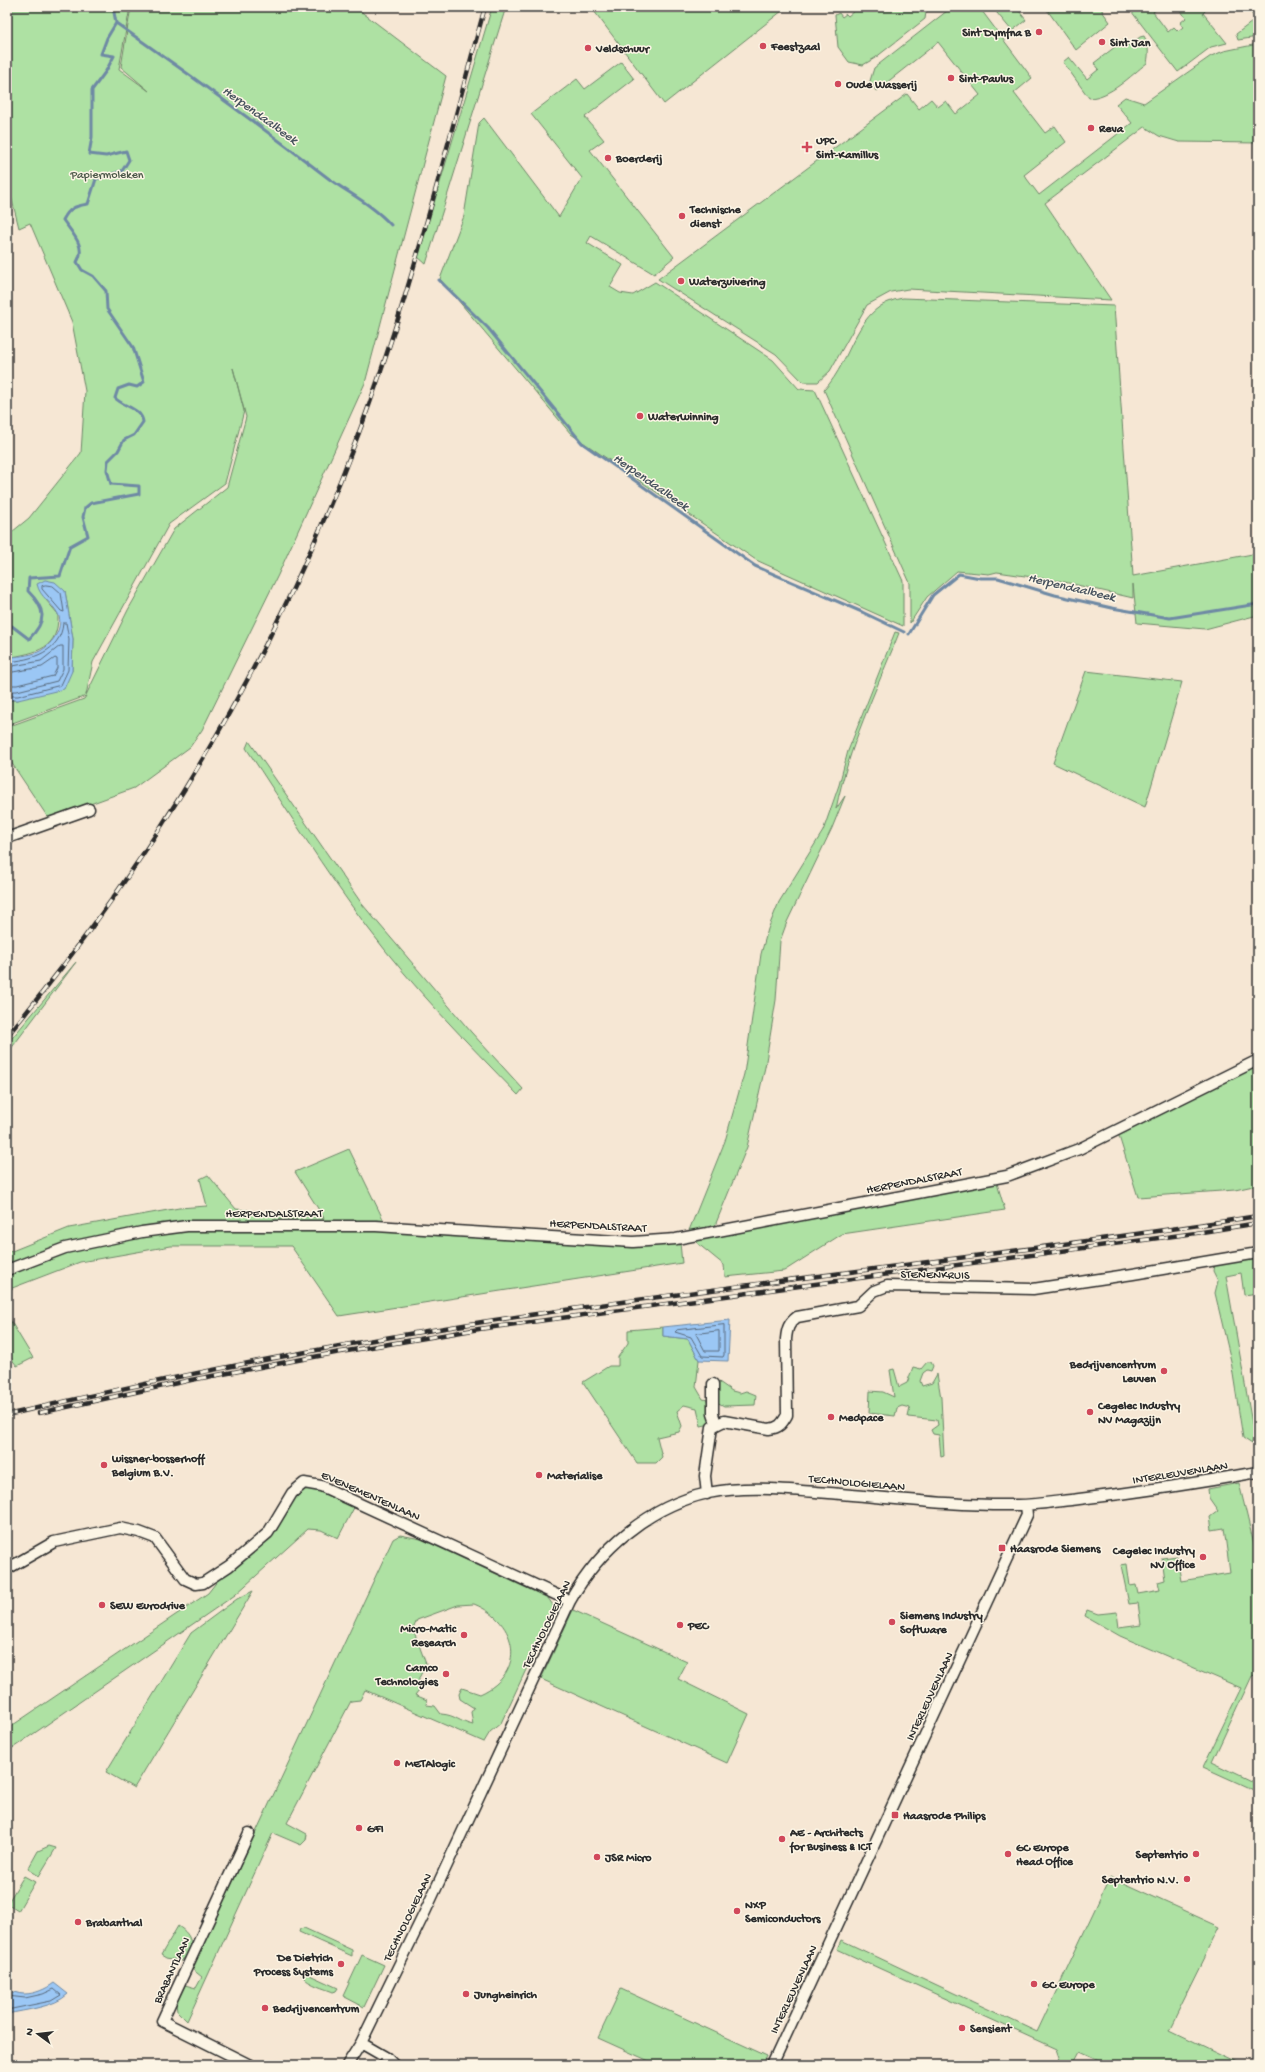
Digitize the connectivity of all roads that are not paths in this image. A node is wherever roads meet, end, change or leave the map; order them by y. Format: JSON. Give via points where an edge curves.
{"nodes":[{"id":1,"x":89,"y":809,"type":"dead end"},
{"id":2,"x":7,"y":838,"type":"edge"},
{"id":3,"x":1258,"y":1060,"type":"edge"},
{"id":4,"x":1258,"y":1254,"type":"edge"},
{"id":5,"x":7,"y":1270,"type":"edge"},
{"id":6,"x":713,"y":1384,"type":"dead end"},
{"id":7,"x":716,"y":1423,"type":"junction"},
{"id":8,"x":1258,"y":1472,"type":"edge"},
{"id":9,"x":707,"y":1494,"type":"junction"},
{"id":10,"x":1026,"y":1505,"type":"junction"},
{"id":11,"x":7,"y":1570,"type":"edge"},
{"id":12,"x":570,"y":1601,"type":"junction"},
{"id":13,"x":249,"y":1833,"type":"dead end"},
{"id":14,"x":361,"y":2043,"type":"junction"},
{"id":15,"x":347,"y":2064,"type":"edge"},
{"id":16,"x":250,"y":2065,"type":"edge"},
{"id":17,"x":394,"y":2065,"type":"edge"},
{"id":18,"x":772,"y":2065,"type":"edge"}],
"edges":[{"from":1,"to":2,"type":"street"},
{"from":3,"to":5,"type":"street","name":"HERPENDALSTRAAT","via":[[1080,1149],[1007,1176],[676,1239],[633,1242],[376,1226],[187,1226],[73,1246]]},
{"from":4,"to":7,"type":"street","name":"STENENKRUIS","via":[[1033,1289],[893,1286],[879,1288],[858,1306],[797,1316],[791,1322],[787,1328],[786,1339],[787,1415],[782,1424],[777,1428],[769,1428],[724,1421]]},
{"from":6,"to":7,"type":"street","via":[[713,1414]]},
{"from":7,"to":9,"type":"street","via":[[709,1434],[705,1476]]},
{"from":8,"to":10,"type":"street","name":"INTERLEUVENLAAN","via":[[1148,1492]]},
{"from":9,"to":10,"type":"street","name":"TECHNOLOGIELAAN","via":[[742,1489],[794,1490],[948,1503]]},
{"from":9,"to":12,"type":"street","name":"TECHNOLOGIELAAN","via":[[666,1508],[617,1541],[589,1571]]},
{"from":10,"to":18,"type":"street","name":"INTERLEUVENLAAN","via":[[1027,1515]]},
{"from":11,"to":12,"type":"street","name":"EVENEMENTENLAAN","via":[[54,1542],[120,1528],[155,1538],[185,1578],[196,1584],[203,1584],[268,1532],[292,1493],[304,1482],[321,1486]]},
{"from":12,"to":14,"type":"street","name":"TECHNOLOGIELAAN"},
{"from":13,"to":16,"type":"street","name":"BRABANTLAAN","via":[[162,2021]]},
{"from":14,"to":15,"type":"street","name":"TECHNOLOGIELAAN"},
{"from":14,"to":17,"type":"street"}]}
